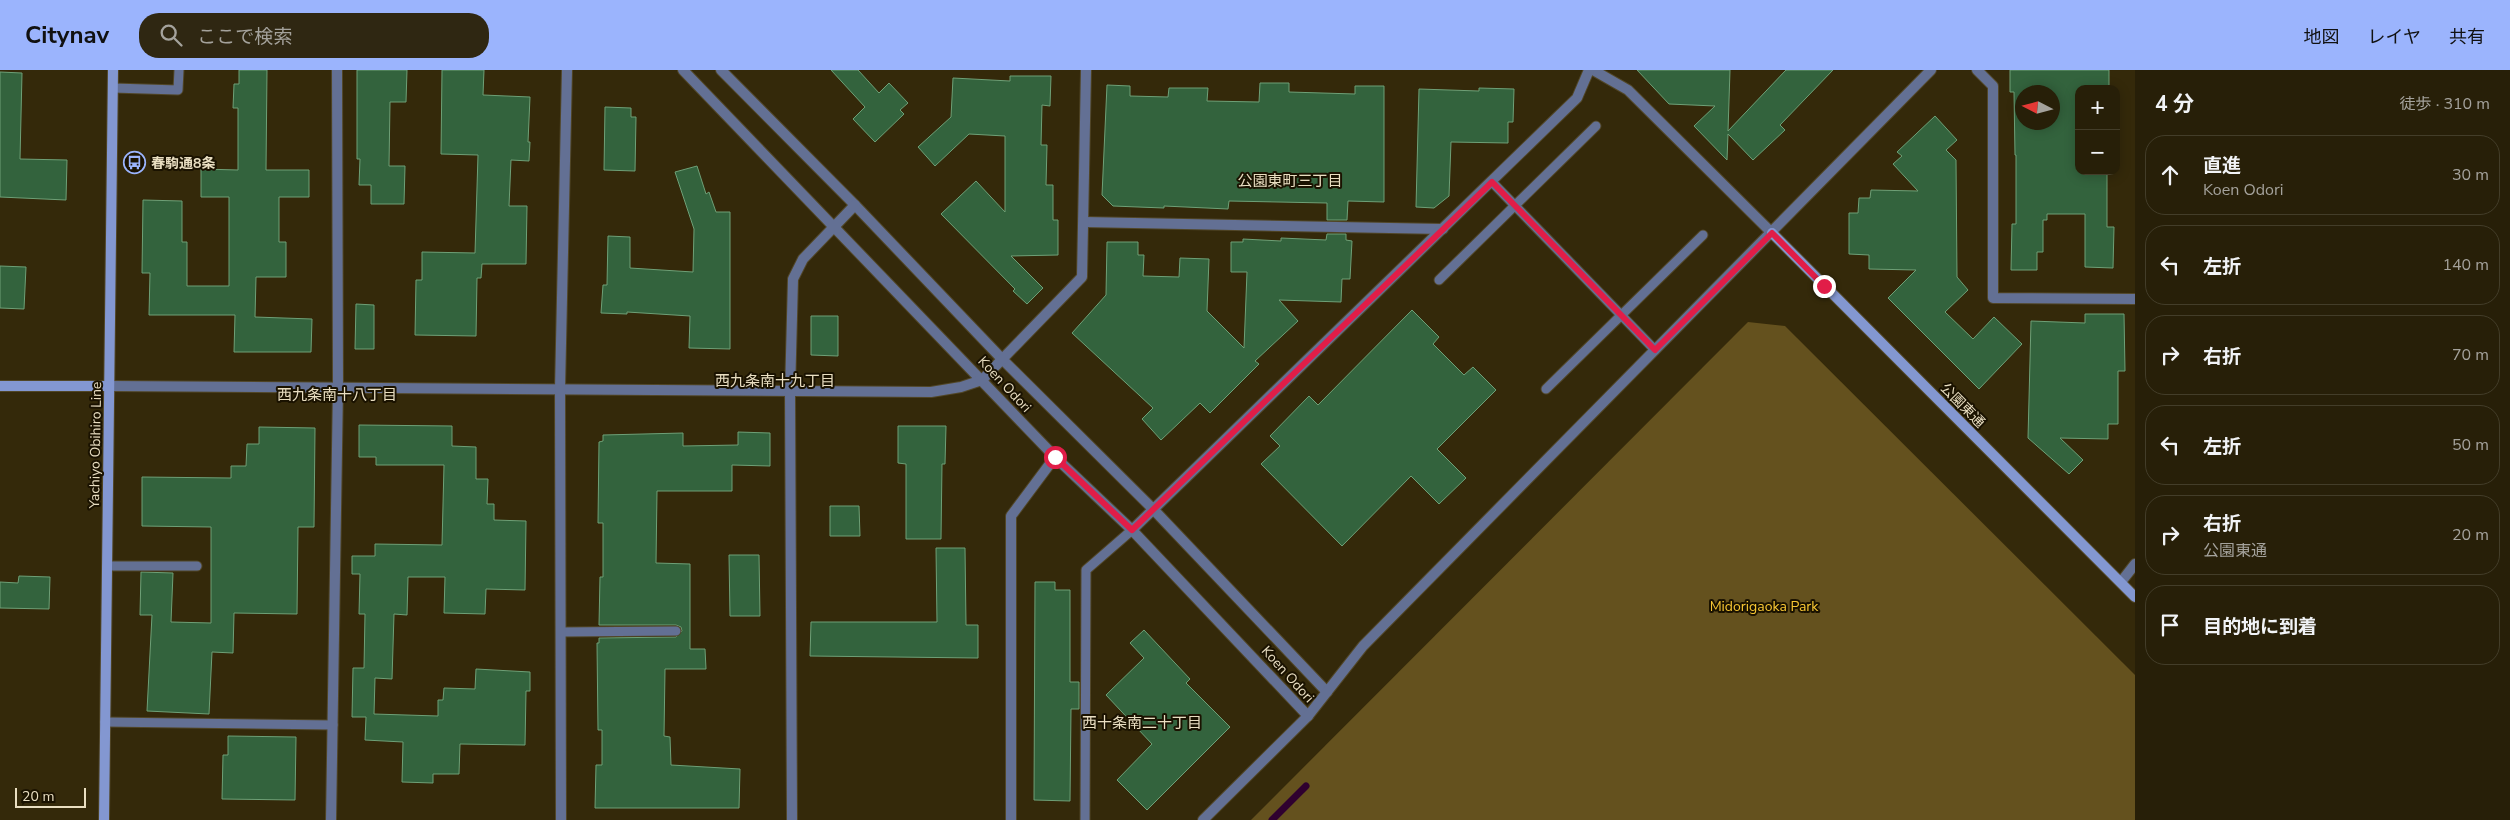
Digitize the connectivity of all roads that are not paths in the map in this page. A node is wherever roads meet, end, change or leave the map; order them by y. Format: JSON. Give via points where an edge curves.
{"nodes":[{"id":1,"x":113,"y":70,"type":"edge"},
{"id":2,"x":179,"y":70,"type":"edge"},
{"id":3,"x":337,"y":70,"type":"edge"},
{"id":4,"x":567,"y":70,"type":"edge"},
{"id":5,"x":682,"y":70,"type":"edge"},
{"id":6,"x":721,"y":70,"type":"edge"},
{"id":7,"x":1086,"y":70,"type":"edge"},
{"id":8,"x":1589,"y":70,"type":"edge"},
{"id":9,"x":1593,"y":70,"type":"edge"},
{"id":10,"x":1931,"y":70,"type":"edge"},
{"id":11,"x":1977,"y":70,"type":"edge"},
{"id":12,"x":112,"y":88,"type":"junction"},
{"id":13,"x":1596,"y":126,"type":"dead end"},
{"id":14,"x":1492,"y":182,"type":"junction"},
{"id":15,"x":855,"y":205,"type":"junction"},
{"id":16,"x":1514,"y":206,"type":"junction"},
{"id":17,"x":1084,"y":222,"type":"junction"},
{"id":18,"x":833,"y":226,"type":"junction"},
{"id":19,"x":1443,"y":229,"type":"junction"},
{"id":20,"x":1772,"y":233,"type":"junction"},
{"id":21,"x":1702,"y":235,"type":"dead end"},
{"id":22,"x":1439,"y":280,"type":"dead end"},
{"id":23,"x":2135,"y":299,"type":"edge"},
{"id":24,"x":1621,"y":315,"type":"junction"},
{"id":25,"x":1655,"y":350,"type":"junction"},
{"id":26,"x":1002,"y":359,"type":"junction"},
{"id":27,"x":982,"y":380,"type":"junction"},
{"id":28,"x":0,"y":386,"type":"edge"},
{"id":29,"x":109,"y":386,"type":"junction"},
{"id":30,"x":338,"y":387,"type":"junction"},
{"id":31,"x":560,"y":389,"type":"junction"},
{"id":32,"x":1546,"y":389,"type":"dead end"},
{"id":33,"x":790,"y":392,"type":"junction"},
{"id":34,"x":1055,"y":457,"type":"junction"},
{"id":35,"x":1154,"y":510,"type":"junction"},
{"id":36,"x":1132,"y":530,"type":"junction"},
{"id":37,"x":2135,"y":564,"type":"edge"},
{"id":38,"x":107,"y":566,"type":"junction"},
{"id":39,"x":197,"y":566,"type":"dead end"},
{"id":40,"x":2121,"y":582,"type":"junction"},
{"id":41,"x":2135,"y":597,"type":"edge"},
{"id":42,"x":676,"y":631,"type":"dead end"},
{"id":43,"x":561,"y":632,"type":"junction"},
{"id":44,"x":1327,"y":692,"type":"junction"},
{"id":45,"x":1308,"y":716,"type":"junction"},
{"id":46,"x":105,"y":722,"type":"junction"},
{"id":47,"x":333,"y":725,"type":"junction"},
{"id":48,"x":104,"y":820,"type":"edge"},
{"id":49,"x":331,"y":820,"type":"edge"},
{"id":50,"x":561,"y":820,"type":"edge"},
{"id":51,"x":792,"y":820,"type":"edge"},
{"id":52,"x":1011,"y":820,"type":"edge"},
{"id":53,"x":1085,"y":820,"type":"edge"},
{"id":54,"x":1203,"y":820,"type":"edge"}],
"edges":[{"from":1,"to":12,"type":"main road","name":"Yachiyo Obihiro Line"},
{"from":2,"to":12,"type":"lane","via":[[178,90]]},
{"from":3,"to":30,"type":"street"},
{"from":4,"to":31,"type":"street"},
{"from":5,"to":18,"type":"street","name":"Koen Odori"},
{"from":6,"to":15,"type":"street","name":"Koen Odori"},
{"from":7,"to":17,"type":"street"},
{"from":8,"to":14,"type":"street","via":[[1577,98]]},
{"from":9,"to":20,"type":"street","via":[[1628,90]]},
{"from":10,"to":20,"type":"street"},
{"from":11,"to":23,"type":"street","via":[[1993,86],[1993,298]]},
{"from":12,"to":29,"type":"main road","name":"Yachiyo Obihiro Line"},
{"from":13,"to":16,"type":"lane"},
{"from":14,"to":16,"type":"lane"},
{"from":14,"to":19,"type":"street"},
{"from":15,"to":18,"type":"street"},
{"from":15,"to":26,"type":"street","name":"Koen Odori"},
{"from":16,"to":22,"type":"lane"},
{"from":16,"to":24,"type":"lane"},
{"from":17,"to":19,"type":"street"},
{"from":17,"to":26,"type":"street","via":[[1082,277]]},
{"from":18,"to":27,"type":"street","name":"Koen Odori"},
{"from":18,"to":33,"type":"street","via":[[803,259],[793,279]]},
{"from":19,"to":35,"type":"street"},
{"from":20,"to":25,"type":"street"},
{"from":20,"to":40,"type":"main road","name":"公園東通"},
{"from":21,"to":24,"type":"lane"},
{"from":24,"to":25,"type":"lane"},
{"from":24,"to":32,"type":"lane"},
{"from":25,"to":44,"type":"street","via":[[1363,646]]},
{"from":26,"to":27,"type":"street"},
{"from":26,"to":35,"type":"street","name":"Koen Odori"},
{"from":27,"to":33,"type":"street","via":[[930,392]]},
{"from":27,"to":34,"type":"street","name":"Koen Odori"},
{"from":28,"to":29,"type":"main road"},
{"from":29,"to":30,"type":"street"},
{"from":29,"to":38,"type":"main road","name":"Yachiyo Obihiro Line"},
{"from":30,"to":31,"type":"street"},
{"from":30,"to":47,"type":"street"},
{"from":31,"to":33,"type":"street"},
{"from":31,"to":43,"type":"street"},
{"from":33,"to":51,"type":"street"},
{"from":34,"to":36,"type":"street","name":"Koen Odori"},
{"from":34,"to":52,"type":"street","via":[[1011,516]]},
{"from":35,"to":36,"type":"street"},
{"from":35,"to":44,"type":"street","name":"Koen Odori"},
{"from":36,"to":45,"type":"street","name":"Koen Odori"},
{"from":36,"to":53,"type":"lane","via":[[1086,570]]},
{"from":37,"to":40,"type":"street"},
{"from":38,"to":39,"type":"lane"},
{"from":38,"to":46,"type":"main road","name":"Yachiyo Obihiro Line"},
{"from":40,"to":41,"type":"main road","name":"公園東通"},
{"from":42,"to":43,"type":"lane"},
{"from":43,"to":50,"type":"street"},
{"from":44,"to":45,"type":"street"},
{"from":45,"to":54,"type":"street"},
{"from":46,"to":47,"type":"lane"},
{"from":46,"to":48,"type":"main road","name":"Yachiyo Obihiro Line"},
{"from":47,"to":49,"type":"street"}]}
